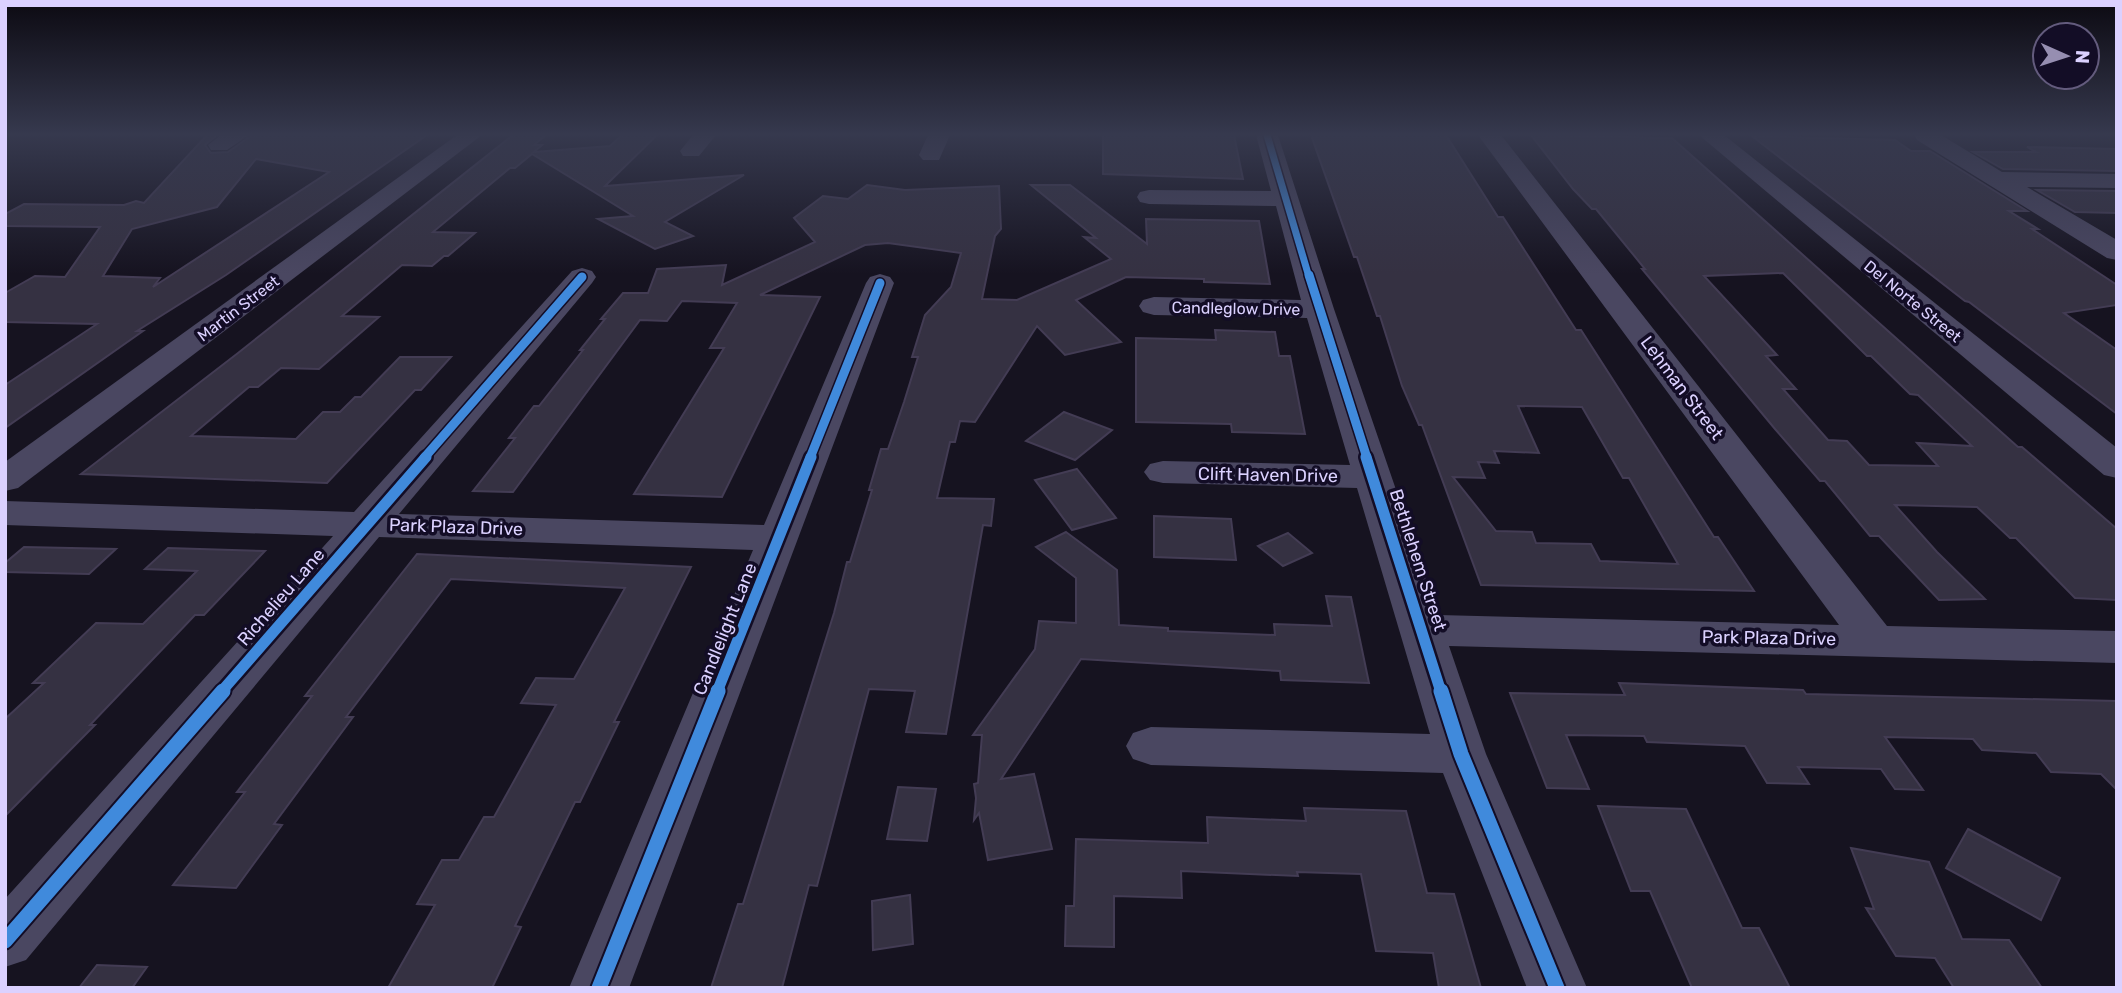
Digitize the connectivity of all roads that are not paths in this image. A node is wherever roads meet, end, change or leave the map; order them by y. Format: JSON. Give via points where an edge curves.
{"nodes":[{"id":1,"x":408,"y":181,"type":"edge"},
{"id":2,"x":1281,"y":181,"type":"edge"},
{"id":3,"x":1524,"y":181,"type":"edge"},
{"id":4,"x":1767,"y":181,"type":"edge"},
{"id":5,"x":2001,"y":181,"type":"edge"},
{"id":6,"x":1149,"y":197,"type":"dead end"},
{"id":7,"x":1286,"y":199,"type":"junction"},
{"id":8,"x":2117,"y":252,"type":"edge"},
{"id":9,"x":582,"y":277,"type":"dead end"},
{"id":10,"x":880,"y":282,"type":"dead end"},
{"id":11,"x":1154,"y":306,"type":"dead end"},
{"id":12,"x":1319,"y":309,"type":"junction"},
{"id":13,"x":2117,"y":467,"type":"edge"},
{"id":14,"x":1163,"y":472,"type":"dead end"},
{"id":15,"x":1373,"y":477,"type":"junction"},
{"id":16,"x":5,"y":480,"type":"edge"},
{"id":17,"x":5,"y":513,"type":"edge"},
{"id":18,"x":367,"y":524,"type":"junction"},
{"id":19,"x":780,"y":538,"type":"junction"},
{"id":20,"x":1422,"y":630,"type":"junction"},
{"id":21,"x":1874,"y":640,"type":"junction"},
{"id":22,"x":2117,"y":647,"type":"edge"},
{"id":23,"x":1151,"y":746,"type":"dead end"},
{"id":24,"x":1461,"y":754,"type":"junction"},
{"id":25,"x":5,"y":941,"type":"edge"},
{"id":26,"x":599,"y":988,"type":"edge"},
{"id":27,"x":1557,"y":988,"type":"edge"}],
"edges":[{"from":1,"to":16,"type":"street","name":"Martin Street"},
{"from":2,"to":7,"type":"street","name":"Bethlehem Street"},
{"from":3,"to":21,"type":"street","name":"Lehman Street"},
{"from":4,"to":13,"type":"street","name":"Del Norte Street"},
{"from":5,"to":8,"type":"street"},
{"from":6,"to":7,"type":"street"},
{"from":7,"to":12,"type":"street","name":"Bethlehem Street"},
{"from":9,"to":18,"type":"street","name":"Richelieu Lane"},
{"from":10,"to":19,"type":"street","name":"Candlelight Lane"},
{"from":11,"to":12,"type":"street","name":"Candleglow Drive"},
{"from":12,"to":15,"type":"street","name":"Bethlehem Street"},
{"from":14,"to":15,"type":"street","name":"Clift Haven Drive"},
{"from":15,"to":20,"type":"street","name":"Bethlehem Street"},
{"from":17,"to":18,"type":"street","name":"Park Plaza Drive"},
{"from":18,"to":19,"type":"street","name":"Park Plaza Drive"},
{"from":18,"to":25,"type":"street","name":"Richelieu Lane"},
{"from":19,"to":26,"type":"street","name":"Candlelight Lane"},
{"from":20,"to":21,"type":"street","name":"Park Plaza Drive"},
{"from":20,"to":24,"type":"street","name":"Bethlehem Street"},
{"from":21,"to":22,"type":"street","name":"Park Plaza Drive"},
{"from":23,"to":24,"type":"street"},
{"from":24,"to":27,"type":"street","name":"Bethlehem Street"}]}
